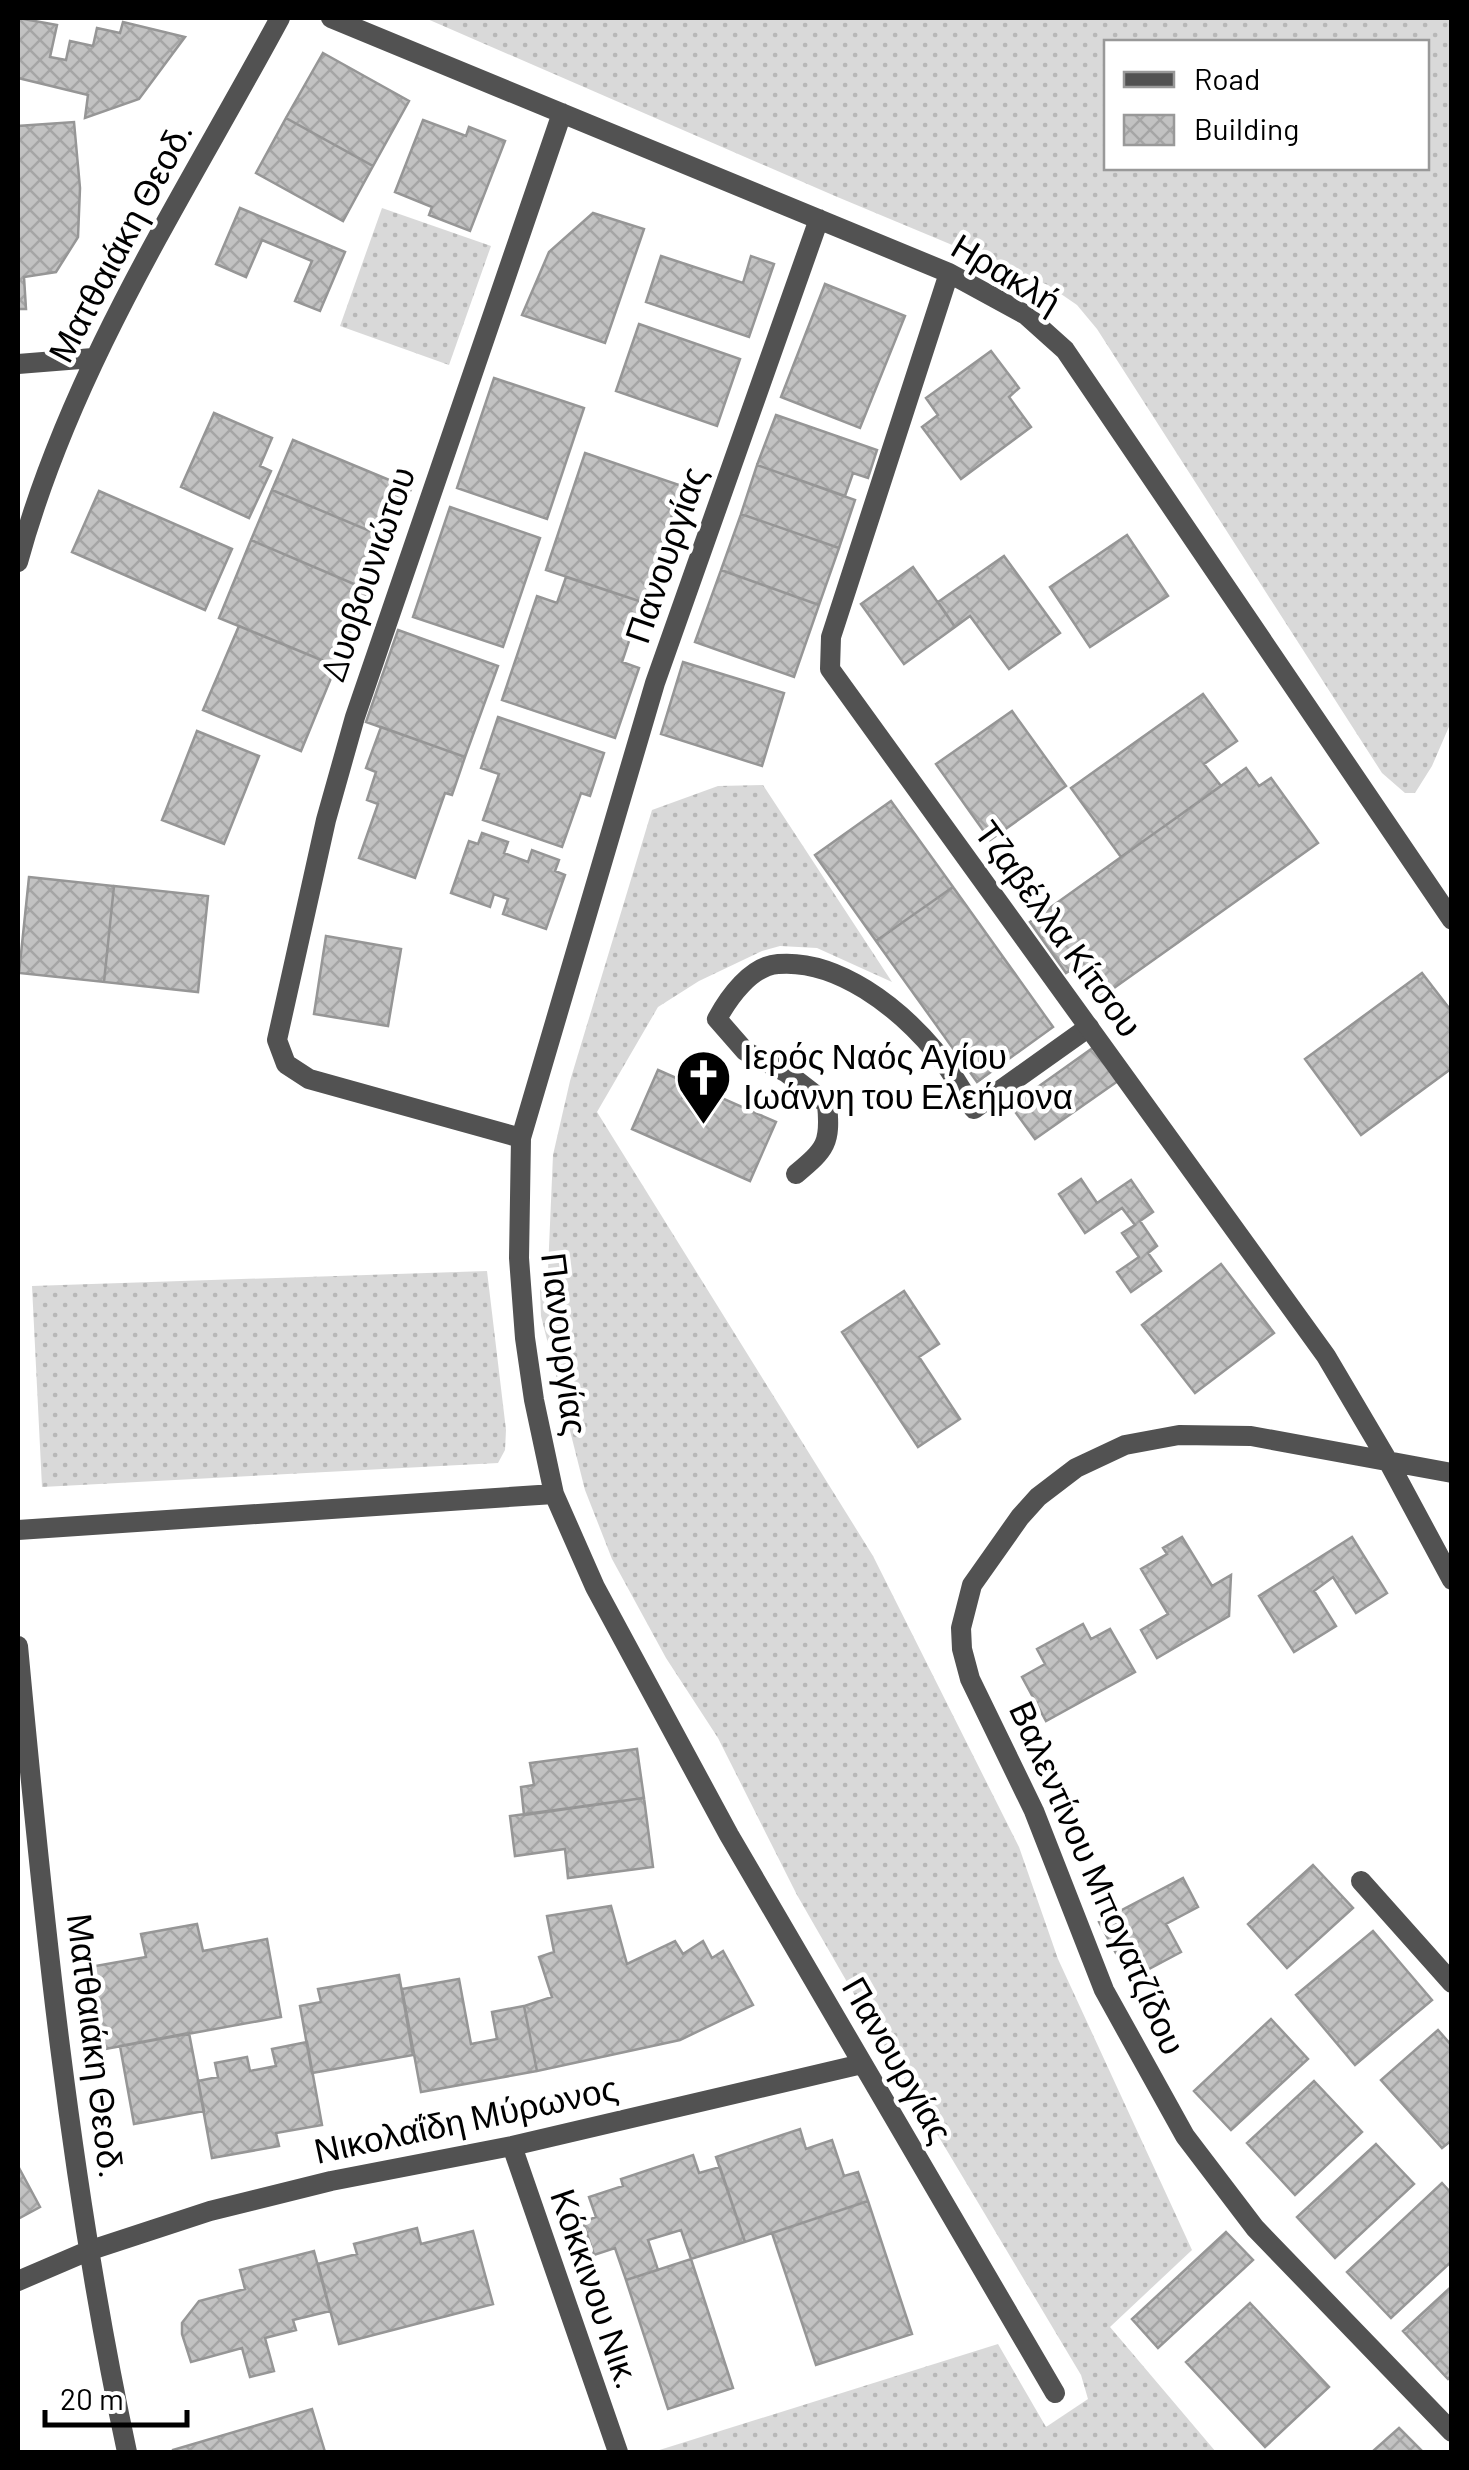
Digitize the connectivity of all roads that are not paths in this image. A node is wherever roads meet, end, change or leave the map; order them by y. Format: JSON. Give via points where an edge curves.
{"nodes":[{"id":1,"x":280,"y":18,"type":"edge"},
{"id":2,"x":331,"y":18,"type":"edge"},
{"id":3,"x":562,"y":113,"type":"junction"},
{"id":4,"x":818,"y":219,"type":"junction"},
{"id":5,"x":949,"y":274,"type":"junction"},
{"id":6,"x":93,"y":358,"type":"junction"},
{"id":7,"x":18,"y":364,"type":"edge"},
{"id":8,"x":18,"y":562,"type":"edge"},
{"id":9,"x":1452,"y":920,"type":"edge"},
{"id":10,"x":1089,"y":1027,"type":"junction"},
{"id":11,"x":521,"y":1138,"type":"junction"},
{"id":12,"x":796,"y":1174,"type":"dead end"},
{"id":13,"x":1388,"y":1461,"type":"junction"},
{"id":14,"x":1452,"y":1473,"type":"edge"},
{"id":15,"x":554,"y":1494,"type":"junction"},
{"id":16,"x":18,"y":1530,"type":"edge"},
{"id":17,"x":1452,"y":1580,"type":"edge"},
{"id":18,"x":18,"y":1646,"type":"edge"},
{"id":19,"x":1360,"y":1880,"type":"dead end"},
{"id":20,"x":1452,"y":1983,"type":"edge"},
{"id":21,"x":862,"y":2064,"type":"junction"},
{"id":22,"x":512,"y":2146,"type":"junction"},
{"id":23,"x":88,"y":2252,"type":"junction"},
{"id":24,"x":18,"y":2282,"type":"edge"},
{"id":25,"x":1055,"y":2393,"type":"dead end"},
{"id":26,"x":1452,"y":2432,"type":"edge"},
{"id":27,"x":128,"y":2452,"type":"edge"},
{"id":28,"x":618,"y":2452,"type":"edge"}],
"edges":[{"from":1,"to":6,"type":"street","name":"Ματθαιάκη Θεοδ."},
{"from":2,"to":3,"type":"street","name":"Ηρακλή"},
{"from":3,"to":4,"type":"street","name":"Ηρακλή"},
{"from":3,"to":11,"type":"street","name":"Δυοβουνιώτου","via":[[354,717],[277,1040],[286,1064],[309,1080]]},
{"from":4,"to":5,"type":"street","name":"Ηρακλή"},
{"from":4,"to":11,"type":"street","name":"Πανουργίας","via":[[655,683]]},
{"from":5,"to":9,"type":"street","name":"Ηρακλή","via":[[1026,314],[1065,350]]},
{"from":5,"to":10,"type":"street","name":"Τζαβέλλα Κίτσου","via":[[831,637],[830,669]]},
{"from":6,"to":7,"type":"street"},
{"from":6,"to":8,"type":"street","name":"Ματθαιάκη Θεοδ."},
{"from":10,"to":12,"type":"street","via":[[974,1109],[936,1052],[877,994],[808,967],[775,964],[752,976],[717,1019],[745,1051],[827,1104],[830,1131],[822,1152]]},
{"from":10,"to":13,"type":"street","name":"Τζαβέλλα Κίτσου","via":[[1326,1356]]},
{"from":11,"to":15,"type":"street","name":"Πανουργίας","via":[[521,1290]]},
{"from":13,"to":14,"type":"street"},
{"from":13,"to":17,"type":"street","name":"Τζαβέλλα Κίτσου"},
{"from":13,"to":26,"type":"street","name":"Βαλεντίνου Μπογατζίδου","via":[[1207,1434],[1156,1438],[1099,1456],[1038,1498],[986,1563],[963,1611],[961,1637],[964,1662],[1034,1811],[1104,1990],[1185,2136],[1256,2228]]},
{"from":15,"to":16,"type":"street"},
{"from":15,"to":21,"type":"street","name":"Πανουργίας","via":[[631,1657]]},
{"from":18,"to":23,"type":"street","name":"Ματθαιάκη Θεοδ."},
{"from":19,"to":20,"type":"street"},
{"from":21,"to":22,"type":"street","name":"Νικολαΐδη Μύρωνος"},
{"from":21,"to":25,"type":"street","name":"Πανουργίας"},
{"from":22,"to":23,"type":"street","name":"Νικολαΐδη Μύρωνος","via":[[265,2197]]},
{"from":22,"to":28,"type":"street","name":"Κόκκινου Νικ."},
{"from":23,"to":24,"type":"street","name":"Νικολαΐδη Μύρωνος"},
{"from":23,"to":27,"type":"street","name":"Ματθαιάκη Θεοδ."}]}
